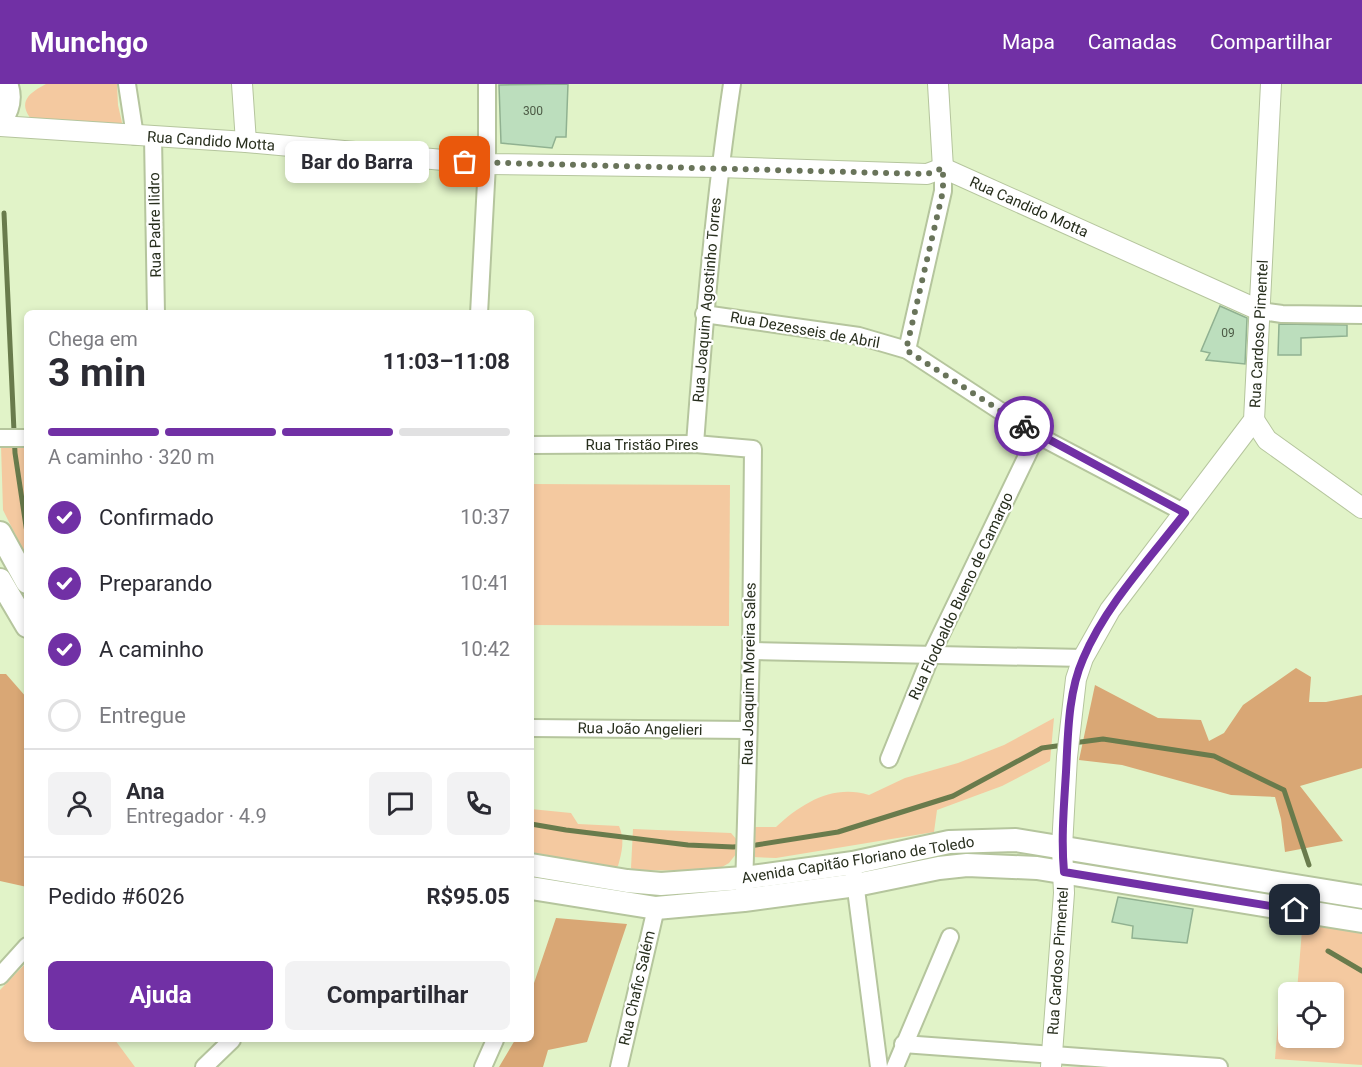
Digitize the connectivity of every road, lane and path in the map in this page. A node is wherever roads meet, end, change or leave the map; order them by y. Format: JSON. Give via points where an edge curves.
{"nodes":[{"id":1,"x":6,"y":84,"type":"edge"},
{"id":2,"x":127,"y":84,"type":"edge"},
{"id":3,"x":242,"y":84,"type":"edge"},
{"id":4,"x":487,"y":84,"type":"edge"},
{"id":5,"x":732,"y":84,"type":"edge"},
{"id":6,"x":938,"y":84,"type":"edge"},
{"id":7,"x":1271,"y":84,"type":"edge"},
{"id":8,"x":0,"y":124,"type":"edge"},
{"id":9,"x":144,"y":137,"type":"junction"},
{"id":10,"x":246,"y":142,"type":"junction"},
{"id":11,"x":487,"y":164,"type":"junction"},
{"id":12,"x":719,"y":167,"type":"junction"},
{"id":13,"x":943,"y":168,"type":"junction"},
{"id":14,"x":156,"y":310,"type":"edge"},
{"id":15,"x":479,"y":310,"type":"edge"},
{"id":16,"x":1261,"y":311,"type":"junction"},
{"id":17,"x":704,"y":314,"type":"junction"},
{"id":18,"x":1362,"y":315,"type":"edge"},
{"id":19,"x":906,"y":350,"type":"junction"},
{"id":20,"x":1254,"y":420,"type":"junction"},
{"id":21,"x":1037,"y":435,"type":"junction"},
{"id":22,"x":0,"y":438,"type":"edge"},
{"id":23,"x":24,"y":438,"type":"edge"},
{"id":24,"x":695,"y":444,"type":"junction"},
{"id":25,"x":534,"y":445,"type":"edge"},
{"id":26,"x":753,"y":449,"type":"joint"},
{"id":27,"x":1362,"y":508,"type":"edge"},
{"id":28,"x":1185,"y":513,"type":"junction"},
{"id":29,"x":0,"y":533,"type":"edge"},
{"id":30,"x":24,"y":577,"type":"edge"},
{"id":31,"x":0,"y":580,"type":"edge"},
{"id":32,"x":24,"y":621,"type":"edge"},
{"id":33,"x":751,"y":651,"type":"junction"},
{"id":34,"x":932,"y":653,"type":"junction"},
{"id":35,"x":1083,"y":658,"type":"junction"},
{"id":36,"x":534,"y":728,"type":"edge"},
{"id":37,"x":748,"y":730,"type":"junction"},
{"id":38,"x":889,"y":759,"type":"dead end"},
{"id":39,"x":1062,"y":847,"type":"junction"},
{"id":40,"x":853,"y":862,"type":"junction"},
{"id":41,"x":1064,"y":872,"type":"junction"},
{"id":42,"x":1223,"y":874,"type":"junction"},
{"id":43,"x":744,"y":879,"type":"junction"},
{"id":44,"x":534,"y":883,"type":"edge"},
{"id":45,"x":534,"y":883,"type":"edge"},
{"id":46,"x":856,"y":885,"type":"junction"},
{"id":47,"x":1217,"y":897,"type":"junction"},
{"id":48,"x":1362,"y":897,"type":"edge"},
{"id":49,"x":656,"y":908,"type":"junction"},
{"id":50,"x":1358,"y":921,"type":"edge"},
{"id":51,"x":950,"y":937,"type":"dead end"},
{"id":52,"x":24,"y":949,"type":"edge"},
{"id":53,"x":0,"y":976,"type":"edge"},
{"id":54,"x":230,"y":1042,"type":"edge"},
{"id":55,"x":494,"y":1042,"type":"edge"},
{"id":56,"x":903,"y":1044,"type":"junction"},
{"id":57,"x":1051,"y":1061,"type":"edge"},
{"id":58,"x":204,"y":1067,"type":"edge"},
{"id":59,"x":483,"y":1067,"type":"edge"},
{"id":60,"x":619,"y":1067,"type":"edge"},
{"id":61,"x":879,"y":1067,"type":"edge"},
{"id":62,"x":895,"y":1067,"type":"edge"},
{"id":63,"x":1219,"y":1067,"type":"edge"}],
"edges":[{"from":1,"to":8,"type":"main road","via":[[9,100]]},
{"from":2,"to":9,"type":"street","name":"Rua Padre Ilidro"},
{"from":3,"to":10,"type":"street"},
{"from":4,"to":11,"type":"street"},
{"from":5,"to":12,"type":"street","name":"Rua Joaquim Agostinho Torres"},
{"from":6,"to":13,"type":"street"},
{"from":7,"to":16,"type":"street","name":"Rua Cardoso Pimentel"},
{"from":8,"to":9,"type":"street","name":"Rua Candido Motta"},
{"from":9,"to":10,"type":"street","name":"Rua Candido Motta"},
{"from":9,"to":14,"type":"street","name":"Rua Padre Ilidro"},
{"from":10,"to":11,"type":"street","name":"Rua Candido Motta"},
{"from":11,"to":12,"type":"street","name":"Rua Candido Motta"},
{"from":11,"to":15,"type":"street"},
{"from":12,"to":13,"type":"street","name":"Rua Candido Motta","via":[[927,174]]},
{"from":12,"to":17,"type":"street","name":"Rua Joaquim Agostinho Torres"},
{"from":13,"to":16,"type":"street","name":"Rua Candido Motta"},
{"from":13,"to":19,"type":"street","via":[[943,191]]},
{"from":16,"to":18,"type":"street","name":"Rua Candido Motta"},
{"from":16,"to":20,"type":"street","name":"Rua Cardoso Pimentel"},
{"from":17,"to":19,"type":"street","name":"Rua Dezesseis de Abril","via":[[859,336]]},
{"from":17,"to":24,"type":"street","name":"Rua Joaquim Agostinho Torres"},
{"from":19,"to":21,"type":"street","name":"Rua Dezesseis de Abril"},
{"from":20,"to":27,"type":"street","via":[[1267,440]]},
{"from":20,"to":28,"type":"street","name":"Rua Cardoso Pimentel"},
{"from":21,"to":28,"type":"street","name":"Rua Dezesseis de Abril"},
{"from":21,"to":34,"type":"street","name":"Rua Flodoaldo Bueno de Camargo"},
{"from":22,"to":23,"type":"street"},
{"from":24,"to":25,"type":"street","name":"Rua Tristão Pires"},
{"from":24,"to":26,"type":"street","name":"Rua Tristão Pires"},
{"from":26,"to":33,"type":"street","name":"Rua Joaquim Moreira Sales"},
{"from":28,"to":35,"type":"street","name":"Rua Cardoso Pimentel","via":[[1110,610]]},
{"from":29,"to":30,"type":"main road"},
{"from":31,"to":32,"type":"main road"},
{"from":33,"to":34,"type":"street"},
{"from":33,"to":37,"type":"street","name":"Rua Joaquim Moreira Sales"},
{"from":34,"to":35,"type":"street"},
{"from":34,"to":38,"type":"street","name":"Rua Flodoaldo Bueno de Camargo"},
{"from":35,"to":39,"type":"street","name":"Rua Cardoso Pimentel","via":[[1070,720]]},
{"from":36,"to":37,"type":"street","name":"Rua João Angelieri"},
{"from":37,"to":43,"type":"street","name":"Rua Joaquim Moreira Sales"},
{"from":39,"to":40,"type":"main road","name":"Avenida Capitão Floriano de Toledo","via":[[1016,840],[968,840]]},
{"from":39,"to":41,"type":"street","name":"Rua Cardoso Pimentel"},
{"from":39,"to":42,"type":"main road","name":"Avenida Capitão Floriano de Toledo"},
{"from":40,"to":43,"type":"main road","name":"Avenida Capitão Floriano de Toledo"},
{"from":40,"to":46,"type":"street"},
{"from":41,"to":46,"type":"main road","name":"Avenida Capitão Floriano de Toledo","via":[[967,865]]},
{"from":41,"to":47,"type":"main road","name":"Avenida Capitão Floriano de Toledo"},
{"from":41,"to":57,"type":"street","name":"Rua Cardoso Pimentel"},
{"from":42,"to":47,"type":"main road"},
{"from":42,"to":48,"type":"main road","name":"Avenida Capitão Floriano de Toledo"},
{"from":43,"to":44,"type":"main road","name":"Avenida Capitão Floriano de Toledo","via":[[662,884]]},
{"from":43,"to":46,"type":"main road","name":"Avenida Capitão Floriano de Toledo"},
{"from":43,"to":49,"type":"main road","name":"Avenida Capitão Floriano de Toledo"},
{"from":45,"to":49,"type":"main road","name":"Avenida Capitão Floriano de Toledo"},
{"from":46,"to":61,"type":"street"},
{"from":47,"to":50,"type":"main road","name":"Avenida Capitão Floriano de Toledo"},
{"from":49,"to":60,"type":"street","name":"Rua Chafic Salém"},
{"from":51,"to":56,"type":"street"},
{"from":52,"to":53,"type":"street"},
{"from":54,"to":58,"type":"street"},
{"from":55,"to":59,"type":"street"},
{"from":56,"to":57,"type":"street"},
{"from":56,"to":62,"type":"street"},
{"from":57,"to":63,"type":"street"}]}
